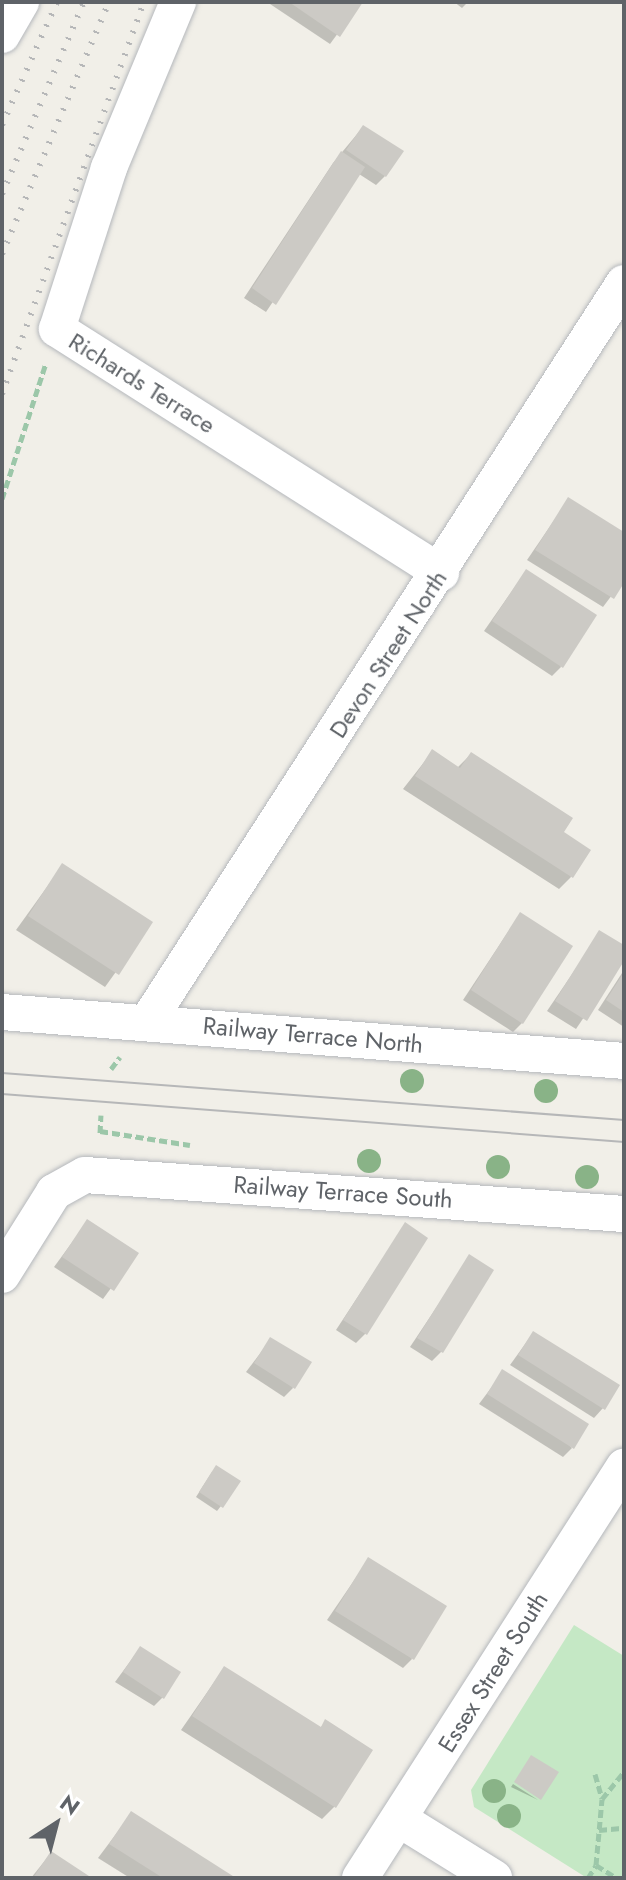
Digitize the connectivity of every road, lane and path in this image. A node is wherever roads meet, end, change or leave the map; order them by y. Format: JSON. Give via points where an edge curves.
{"nodes":[{"id":1,"x":21,"y":2,"type":"edge"},
{"id":2,"x":178,"y":2,"type":"edge"},
{"id":3,"x":2,"y":35,"type":"edge"},
{"id":4,"x":624,"y":283,"type":"edge"},
{"id":5,"x":57,"y":329,"type":"junction"},
{"id":6,"x":2,"y":499,"type":"edge"},
{"id":7,"x":441,"y":573,"type":"junction"},
{"id":8,"x":2,"y":1012,"type":"edge"},
{"id":9,"x":148,"y":1021,"type":"junction"},
{"id":10,"x":624,"y":1061,"type":"edge"},
{"id":11,"x":624,"y":1214,"type":"edge"},
{"id":12,"x":2,"y":1275,"type":"edge"},
{"id":13,"x":624,"y":1466,"type":"edge"},
{"id":14,"x":624,"y":1772,"type":"edge"},
{"id":15,"x":595,"y":1774,"type":"dead end"},
{"id":16,"x":602,"y":1799,"type":"junction"},
{"id":17,"x":399,"y":1819,"type":"junction"},
{"id":18,"x":624,"y":1828,"type":"edge"},
{"id":19,"x":599,"y":1830,"type":"junction"},
{"id":20,"x":596,"y":1865,"type":"junction"},
{"id":21,"x":360,"y":1878,"type":"edge"},
{"id":22,"x":494,"y":1878,"type":"edge"},
{"id":23,"x":588,"y":1878,"type":"edge"},
{"id":24,"x":617,"y":1878,"type":"edge"}],
"edges":[{"from":1,"to":3,"type":"street"},
{"from":2,"to":5,"type":"street","name":"Richards Terrace","via":[[109,168]]},
{"from":4,"to":7,"type":"street","name":"Devon Street North"},
{"from":5,"to":6,"type":"path"},
{"from":5,"to":7,"type":"street","name":"Richards Terrace"},
{"from":7,"to":9,"type":"street","name":"Devon Street North"},
{"from":8,"to":9,"type":"street","name":"Railway Terrace North"},
{"from":9,"to":10,"type":"street","name":"Railway Terrace North"},
{"from":11,"to":12,"type":"street","name":"Railway Terrace South","via":[[85,1175],[64,1184]]},
{"from":13,"to":17,"type":"street","name":"Essex Street South"},
{"from":14,"to":16,"type":"path"},
{"from":15,"to":16,"type":"path"},
{"from":16,"to":19,"type":"path"},
{"from":17,"to":21,"type":"street","name":"Essex Street South"},
{"from":17,"to":22,"type":"street"},
{"from":18,"to":19,"type":"path"},
{"from":19,"to":20,"type":"path"},
{"from":20,"to":23,"type":"path"},
{"from":20,"to":24,"type":"path"}]}
